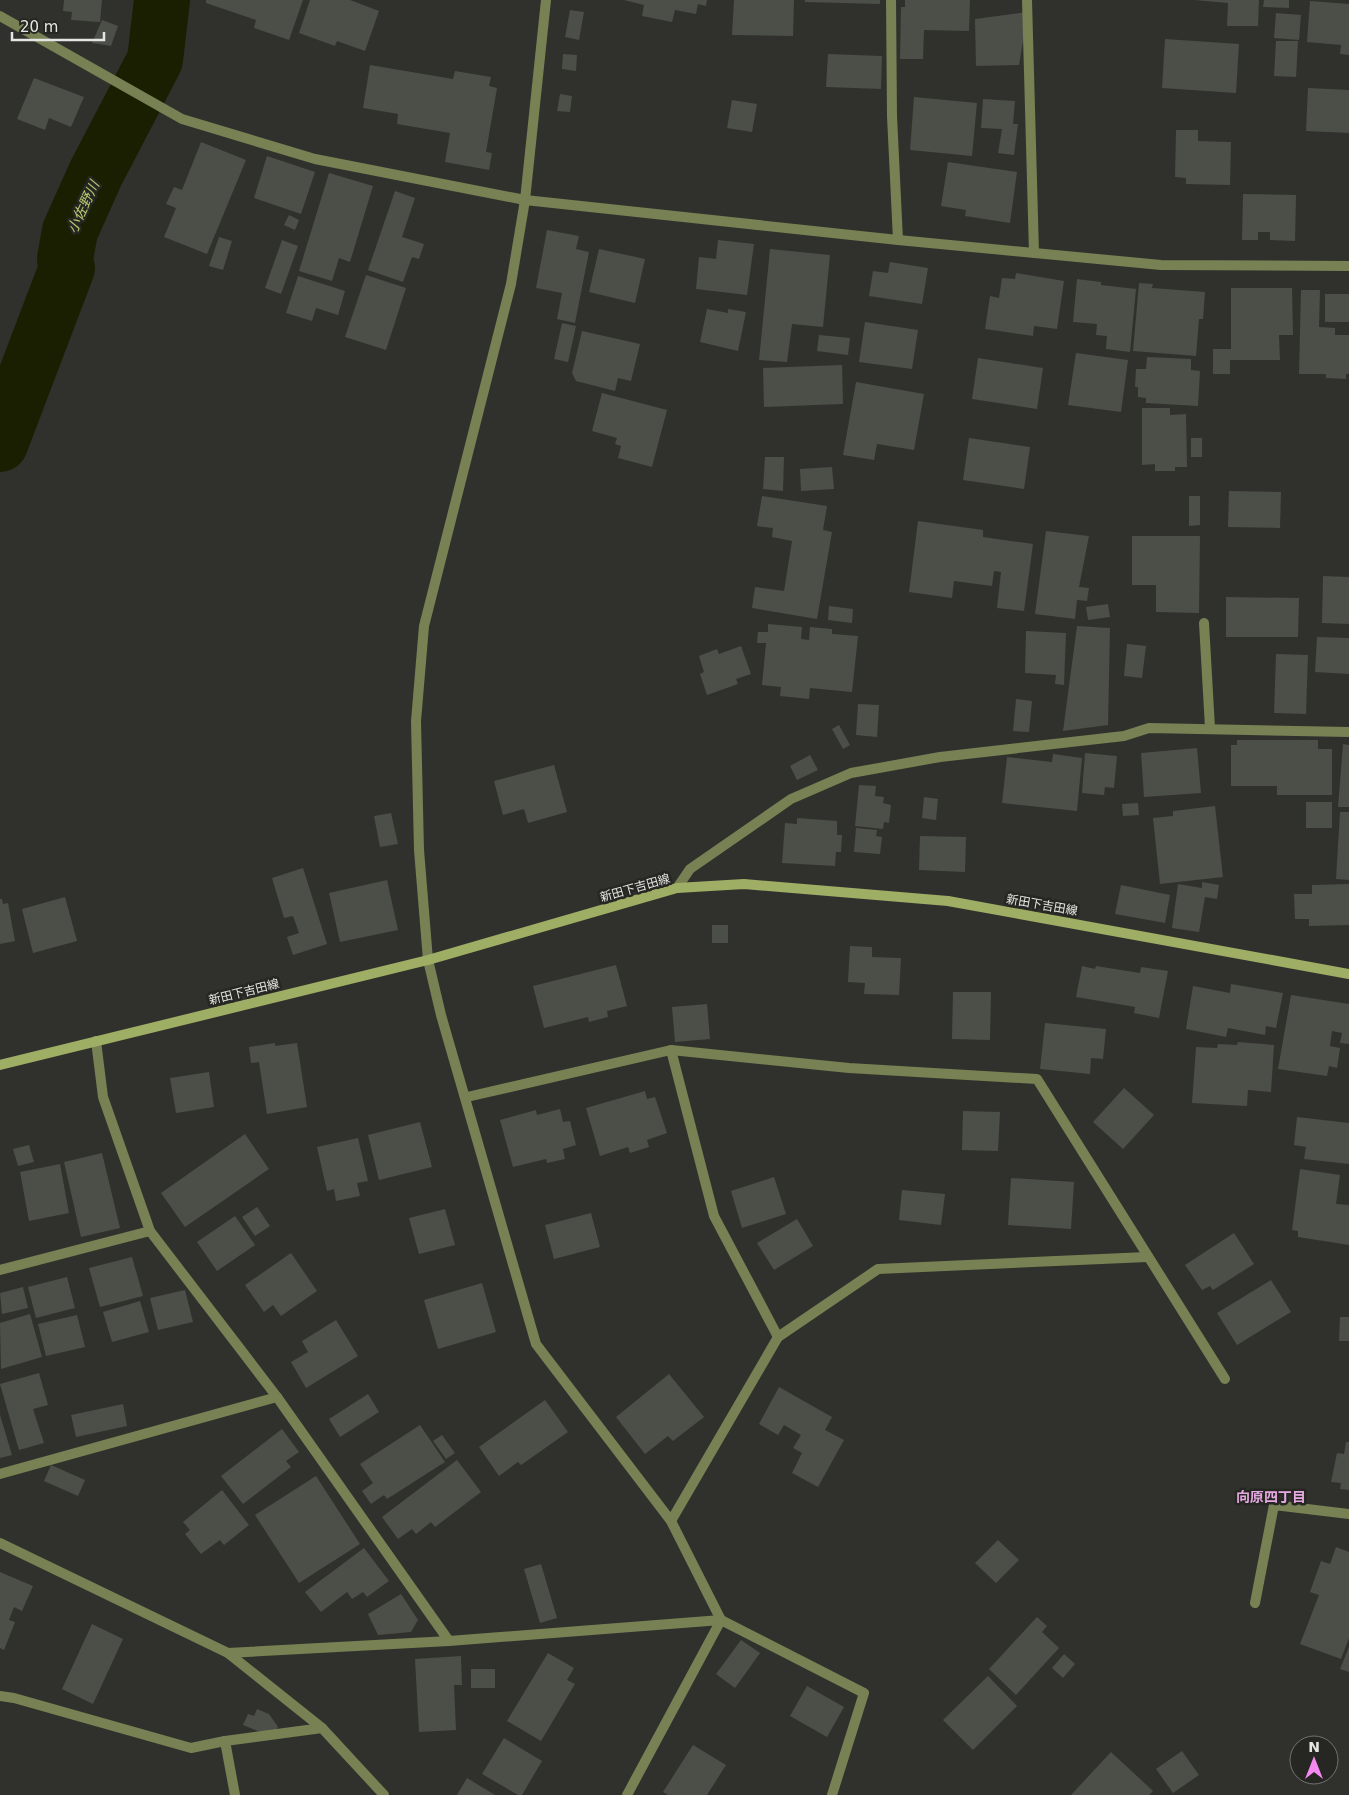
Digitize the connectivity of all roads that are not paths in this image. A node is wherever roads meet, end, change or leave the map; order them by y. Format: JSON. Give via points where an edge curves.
{"nodes":[{"id":1,"x":546,"y":0,"type":"edge"},
{"id":2,"x":891,"y":0,"type":"edge"},
{"id":3,"x":1027,"y":0,"type":"edge"},
{"id":4,"x":0,"y":16,"type":"edge"},
{"id":5,"x":525,"y":200,"type":"junction"},
{"id":6,"x":898,"y":240,"type":"junction"},
{"id":7,"x":1034,"y":253,"type":"junction"},
{"id":8,"x":1349,"y":266,"type":"edge"},
{"id":9,"x":1204,"y":623,"type":"dead end"},
{"id":10,"x":1210,"y":728,"type":"junction"},
{"id":11,"x":1349,"y":732,"type":"edge"},
{"id":12,"x":677,"y":888,"type":"junction"},
{"id":13,"x":428,"y":960,"type":"junction"},
{"id":14,"x":1349,"y":974,"type":"edge"},
{"id":15,"x":96,"y":1041,"type":"junction"},
{"id":16,"x":671,"y":1050,"type":"junction"},
{"id":17,"x":0,"y":1064,"type":"edge"},
{"id":18,"x":467,"y":1097,"type":"junction"},
{"id":19,"x":150,"y":1231,"type":"junction"},
{"id":20,"x":1147,"y":1257,"type":"junction"},
{"id":21,"x":0,"y":1270,"type":"edge"},
{"id":22,"x":778,"y":1337,"type":"junction"},
{"id":23,"x":1225,"y":1380,"type":"dead end"},
{"id":24,"x":277,"y":1398,"type":"junction"},
{"id":25,"x":0,"y":1474,"type":"edge"},
{"id":26,"x":1349,"y":1514,"type":"edge"},
{"id":27,"x":671,"y":1521,"type":"junction"},
{"id":28,"x":0,"y":1543,"type":"edge"},
{"id":29,"x":1255,"y":1603,"type":"dead end"},
{"id":30,"x":721,"y":1620,"type":"junction"},
{"id":31,"x":449,"y":1641,"type":"junction"},
{"id":32,"x":228,"y":1653,"type":"junction"},
{"id":33,"x":0,"y":1696,"type":"edge"},
{"id":34,"x":322,"y":1728,"type":"junction"},
{"id":35,"x":224,"y":1741,"type":"junction"},
{"id":36,"x":632,"y":1793,"type":"edge"},
{"id":37,"x":235,"y":1795,"type":"edge"},
{"id":38,"x":384,"y":1795,"type":"edge"},
{"id":39,"x":832,"y":1795,"type":"edge"}],
"edges":[{"from":1,"to":5,"type":"street"},
{"from":2,"to":6,"type":"street"},
{"from":3,"to":7,"type":"street"},
{"from":4,"to":5,"type":"street","via":[[182,119],[315,158]]},
{"from":5,"to":6,"type":"street"},
{"from":5,"to":13,"type":"street","via":[[511,284],[424,626],[416,721],[419,850]]},
{"from":6,"to":7,"type":"street"},
{"from":7,"to":8,"type":"street","via":[[1161,265]]},
{"from":9,"to":10,"type":"street"},
{"from":10,"to":11,"type":"street"},
{"from":10,"to":12,"type":"street","via":[[1148,728],[1124,736],[940,757],[851,773],[791,799],[690,869]]},
{"from":12,"to":13,"type":"main road","name":"新田下吉田線"},
{"from":12,"to":14,"type":"main road","name":"新田下吉田線","via":[[744,884],[948,901]]},
{"from":13,"to":15,"type":"main road","name":"新田下吉田線"},
{"from":13,"to":18,"type":"street"},
{"from":15,"to":17,"type":"main road","name":"新田下吉田線"},
{"from":15,"to":19,"type":"street","via":[[103,1097]]},
{"from":16,"to":18,"type":"street"},
{"from":16,"to":20,"type":"street","via":[[849,1068],[1037,1079]]},
{"from":16,"to":22,"type":"street","via":[[714,1216]]},
{"from":18,"to":27,"type":"street","via":[[536,1344]]},
{"from":19,"to":21,"type":"street"},
{"from":19,"to":24,"type":"street"},
{"from":20,"to":22,"type":"street","via":[[878,1269]]},
{"from":20,"to":23,"type":"street"},
{"from":22,"to":27,"type":"street"},
{"from":24,"to":25,"type":"street"},
{"from":24,"to":31,"type":"street"},
{"from":26,"to":29,"type":"street","via":[[1274,1504]]},
{"from":27,"to":30,"type":"street"},
{"from":28,"to":32,"type":"street"},
{"from":30,"to":31,"type":"street"},
{"from":30,"to":36,"type":"street"},
{"from":30,"to":39,"type":"street","via":[[864,1693]]},
{"from":31,"to":32,"type":"street"},
{"from":32,"to":34,"type":"street"},
{"from":33,"to":35,"type":"street","via":[[191,1748]]},
{"from":34,"to":35,"type":"street"},
{"from":34,"to":38,"type":"street"},
{"from":35,"to":37,"type":"street"}]}
